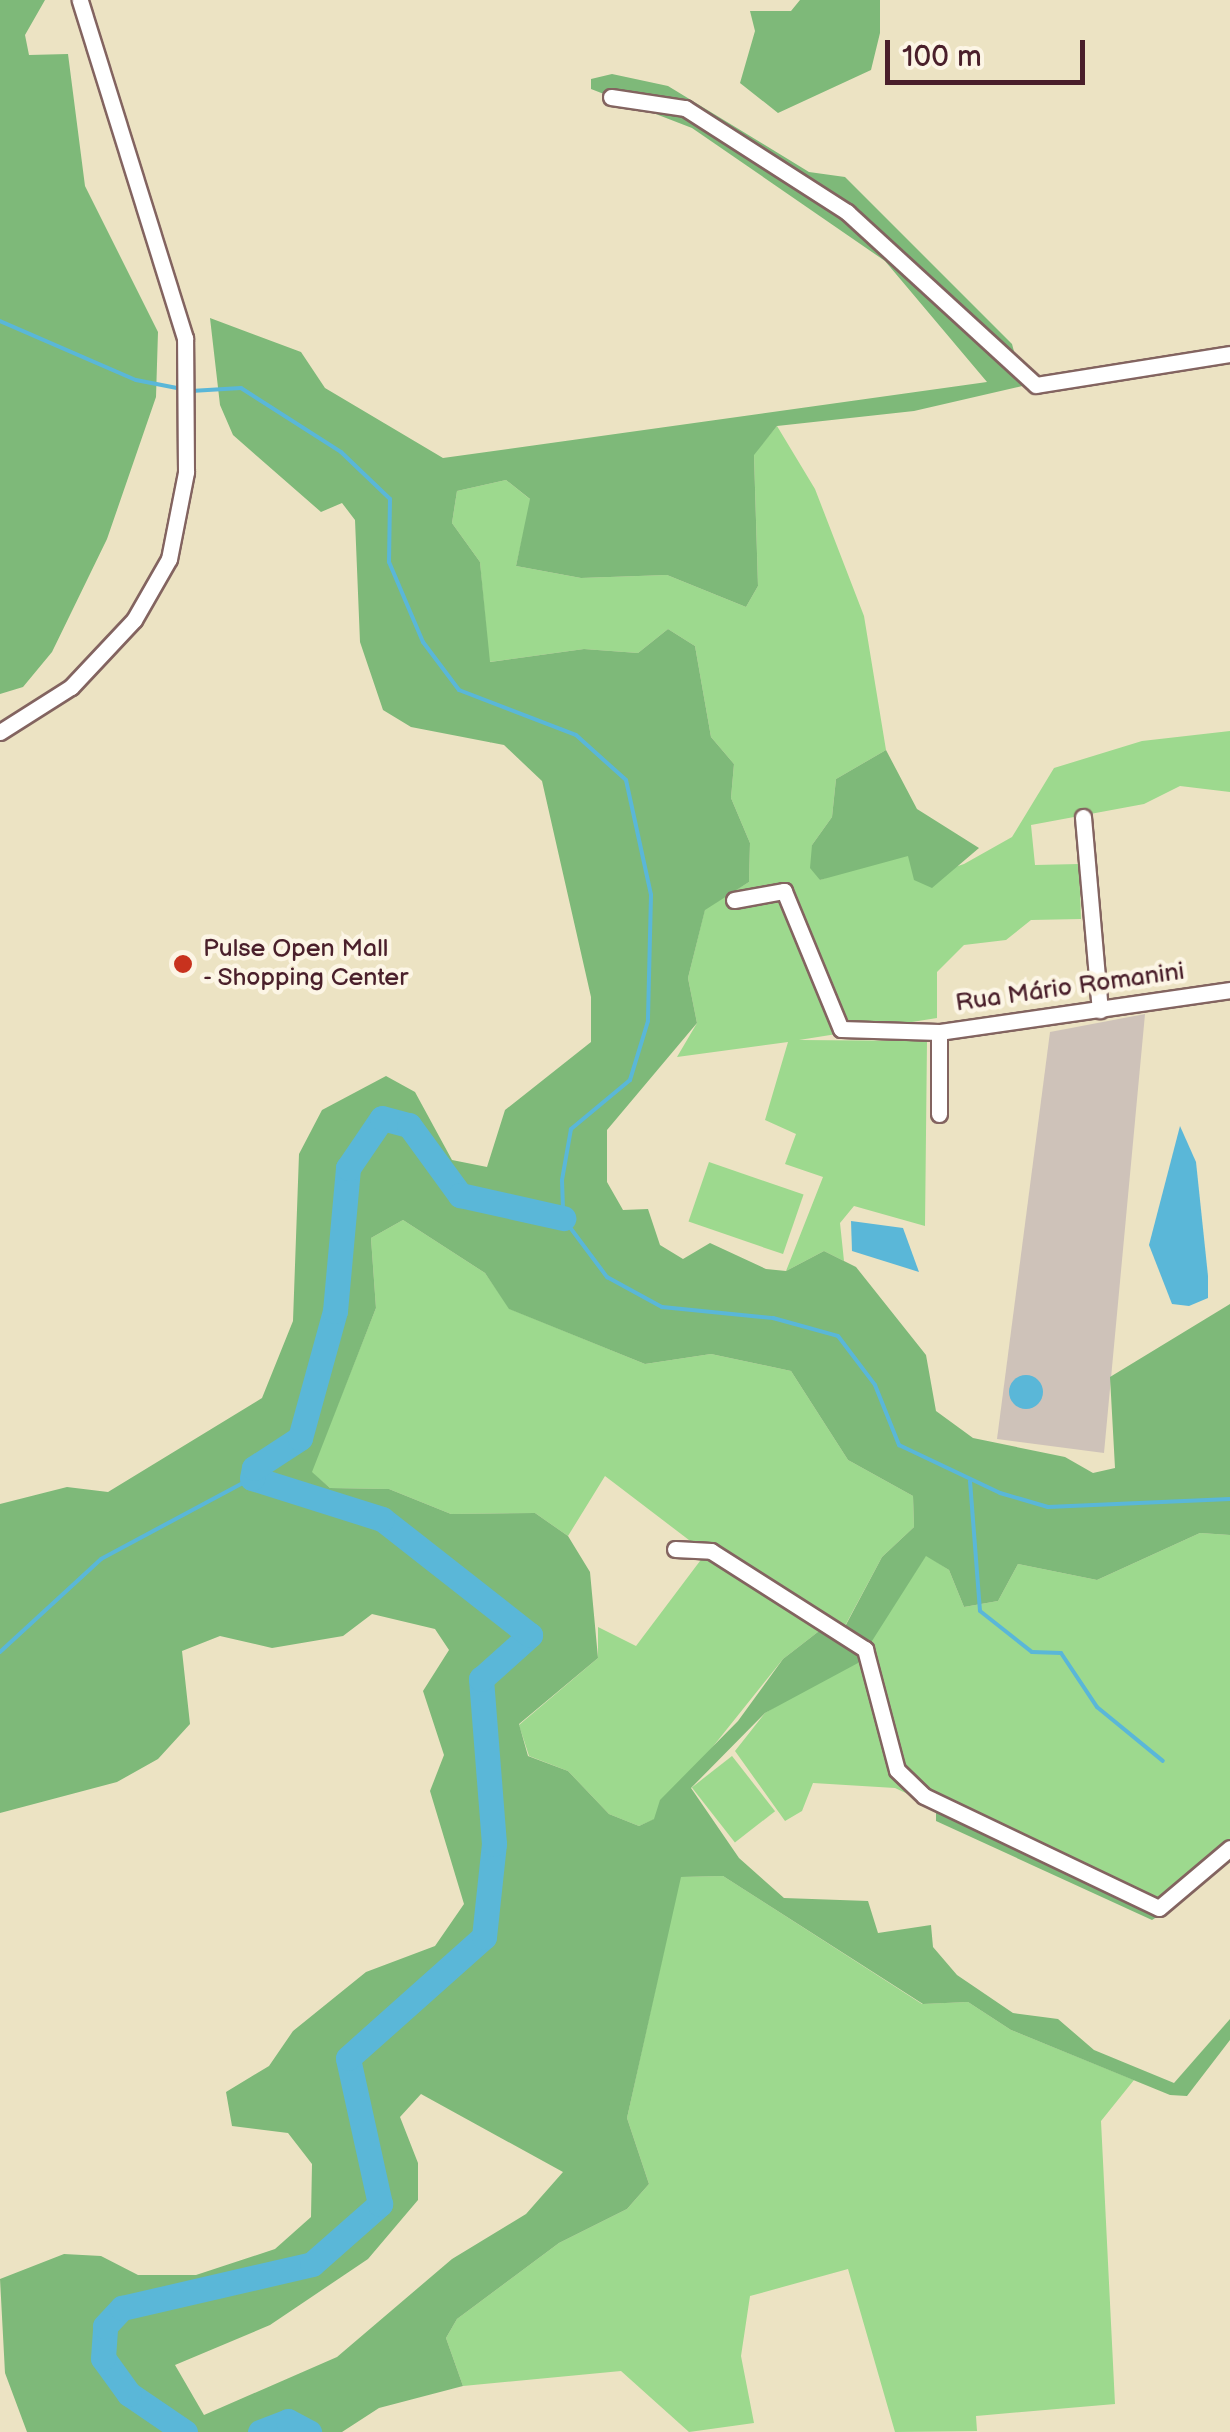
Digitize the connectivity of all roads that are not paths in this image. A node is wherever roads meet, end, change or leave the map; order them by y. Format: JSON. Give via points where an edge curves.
{"nodes":[{"id":1,"x":80,"y":0,"type":"edge"},
{"id":2,"x":611,"y":97,"type":"dead end"},
{"id":3,"x":1230,"y":354,"type":"edge"},
{"id":4,"x":0,"y":732,"type":"edge"},
{"id":5,"x":1084,"y":817,"type":"dead end"},
{"id":6,"x":734,"y":900,"type":"dead end"},
{"id":7,"x":1230,"y":990,"type":"edge"},
{"id":8,"x":1100,"y":1010,"type":"junction"},
{"id":9,"x":939,"y":1032,"type":"junction"},
{"id":10,"x":939,"y":1114,"type":"dead end"},
{"id":11,"x":675,"y":1549,"type":"dead end"},
{"id":12,"x":1230,"y":1848,"type":"edge"}],
"edges":[{"from":1,"to":4,"type":"street","via":[[185,338],[190,396],[180,510],[147,600],[89,672]]},
{"from":2,"to":3,"type":"street","via":[[685,108],[847,212],[1036,386]]},
{"from":5,"to":8,"type":"street"},
{"from":6,"to":9,"type":"street","via":[[784,891],[841,1029]]},
{"from":7,"to":8,"type":"street","name":"Rua Mário Romanini"},
{"from":8,"to":9,"type":"street","name":"Rua Mário Romanini"},
{"from":9,"to":10,"type":"street","name":"Rua Mário Romanini"},
{"from":11,"to":12,"type":"street","via":[[711,1552],[865,1649],[897,1770],[924,1796],[1159,1908]]}]}
